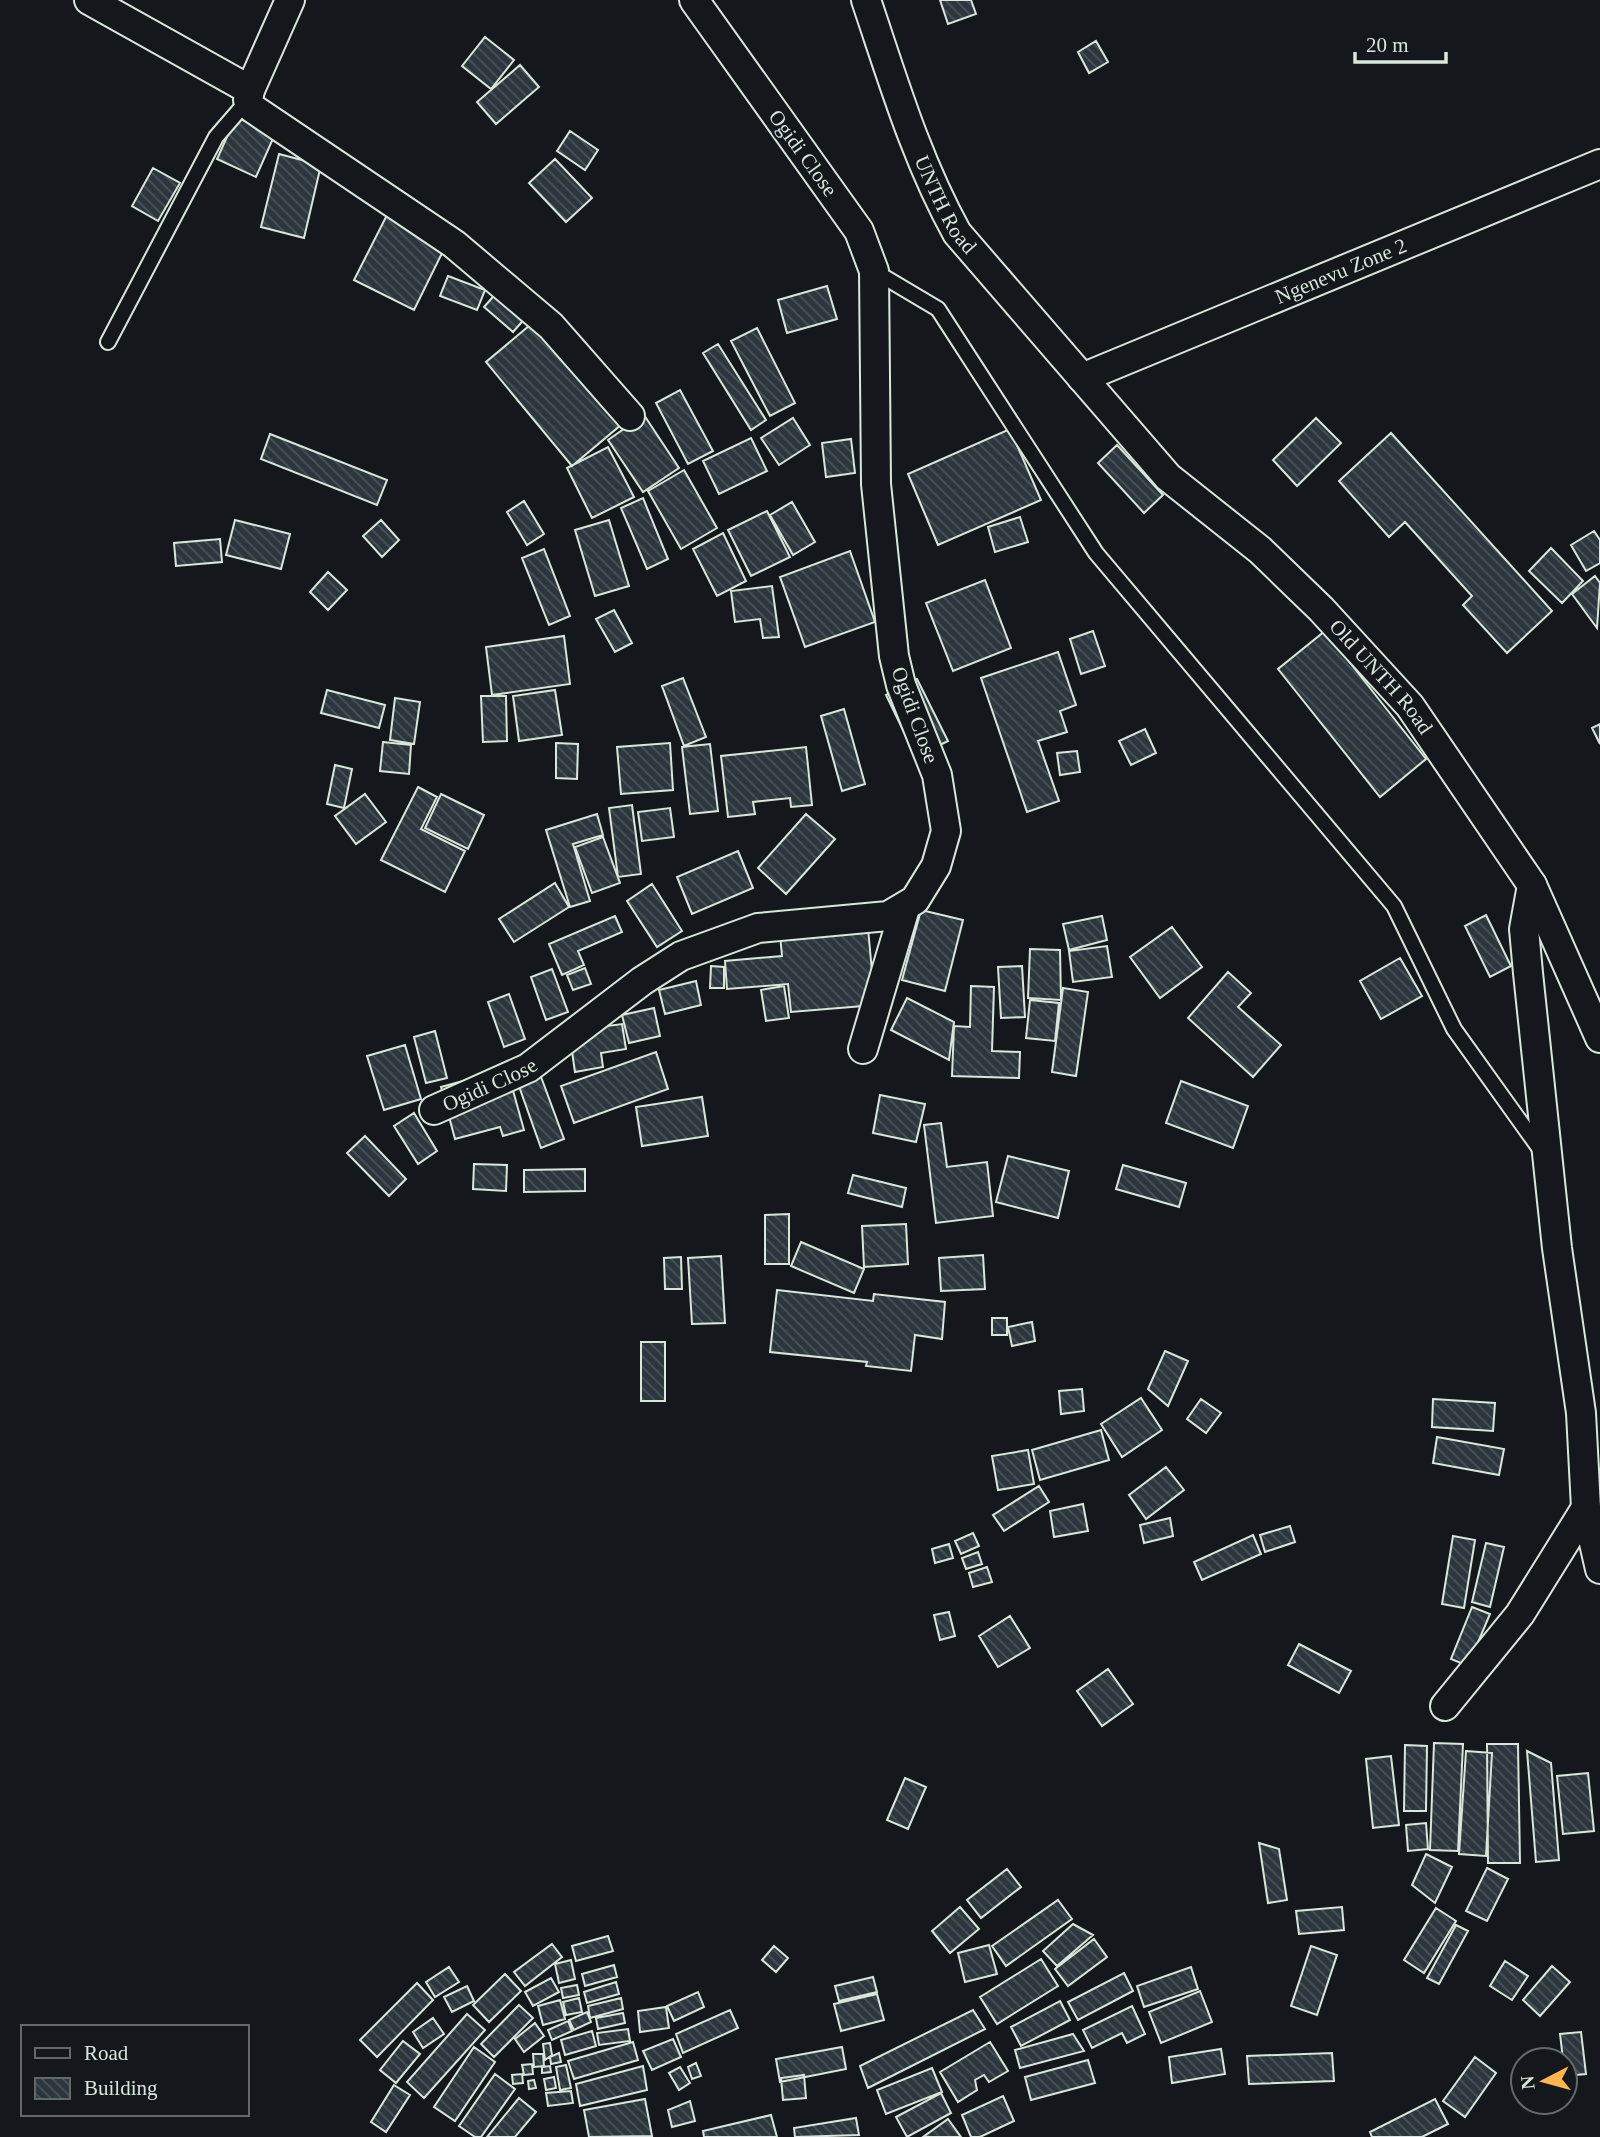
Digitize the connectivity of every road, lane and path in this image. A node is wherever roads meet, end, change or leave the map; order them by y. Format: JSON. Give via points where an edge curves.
{"nodes":[{"id":1,"x":89,"y":0,"type":"edge"},
{"id":2,"x":290,"y":0,"type":"edge"},
{"id":3,"x":694,"y":0,"type":"edge"},
{"id":4,"x":866,"y":0,"type":"edge"},
{"id":5,"x":249,"y":95,"type":"junction"},
{"id":6,"x":1600,"y":164,"type":"edge"},
{"id":7,"x":874,"y":271,"type":"junction"},
{"id":8,"x":108,"y":342,"type":"dead end"},
{"id":9,"x":1082,"y":378,"type":"junction"},
{"id":10,"x":630,"y":416,"type":"dead end"},
{"id":11,"x":1532,"y":885,"type":"junction"},
{"id":12,"x":905,"y":908,"type":"junction"},
{"id":13,"x":1600,"y":1038,"type":"edge"},
{"id":14,"x":863,"y":1049,"type":"dead end"},
{"id":15,"x":435,"y":1110,"type":"dead end"},
{"id":16,"x":1550,"y":1164,"type":"junction"},
{"id":17,"x":1586,"y":1508,"type":"junction"},
{"id":18,"x":1600,"y":1569,"type":"edge"},
{"id":19,"x":1445,"y":1706,"type":"dead end"}],
"edges":[{"from":1,"to":5,"type":"street"},
{"from":2,"to":5,"type":"street"},
{"from":3,"to":7,"type":"street","name":"Ogidi Close","via":[[859,231]]},
{"from":4,"to":9,"type":"street","name":"UNTH Road","via":[[931,187],[957,233]]},
{"from":5,"to":8,"type":"lane","via":[[216,137]]},
{"from":5,"to":10,"type":"street","via":[[252,108],[454,244],[551,326]]},
{"from":6,"to":9,"type":"street","name":"Ngenevu Zone 2"},
{"from":7,"to":12,"type":"street","name":"Ogidi Close","via":[[876,484],[894,656],[937,775],[946,831],[936,866]]},
{"from":7,"to":16,"type":"lane","via":[[938,309],[1096,553],[1394,906],[1454,1029]]},
{"from":9,"to":11,"type":"street","name":"Old UNTH Road","via":[[1168,477],[1260,550],[1410,706]]},
{"from":11,"to":13,"type":"street","name":"Old UNTH Road"},
{"from":11,"to":16,"type":"street","via":[[1524,929]]},
{"from":12,"to":14,"type":"street"},
{"from":12,"to":15,"type":"street","name":"Ogidi Close","via":[[888,916],[758,928],[681,956],[527,1068]]},
{"from":16,"to":17,"type":"street","via":[[1581,1413]]},
{"from":17,"to":18,"type":"street"},
{"from":17,"to":19,"type":"street","via":[[1520,1614]]}]}
